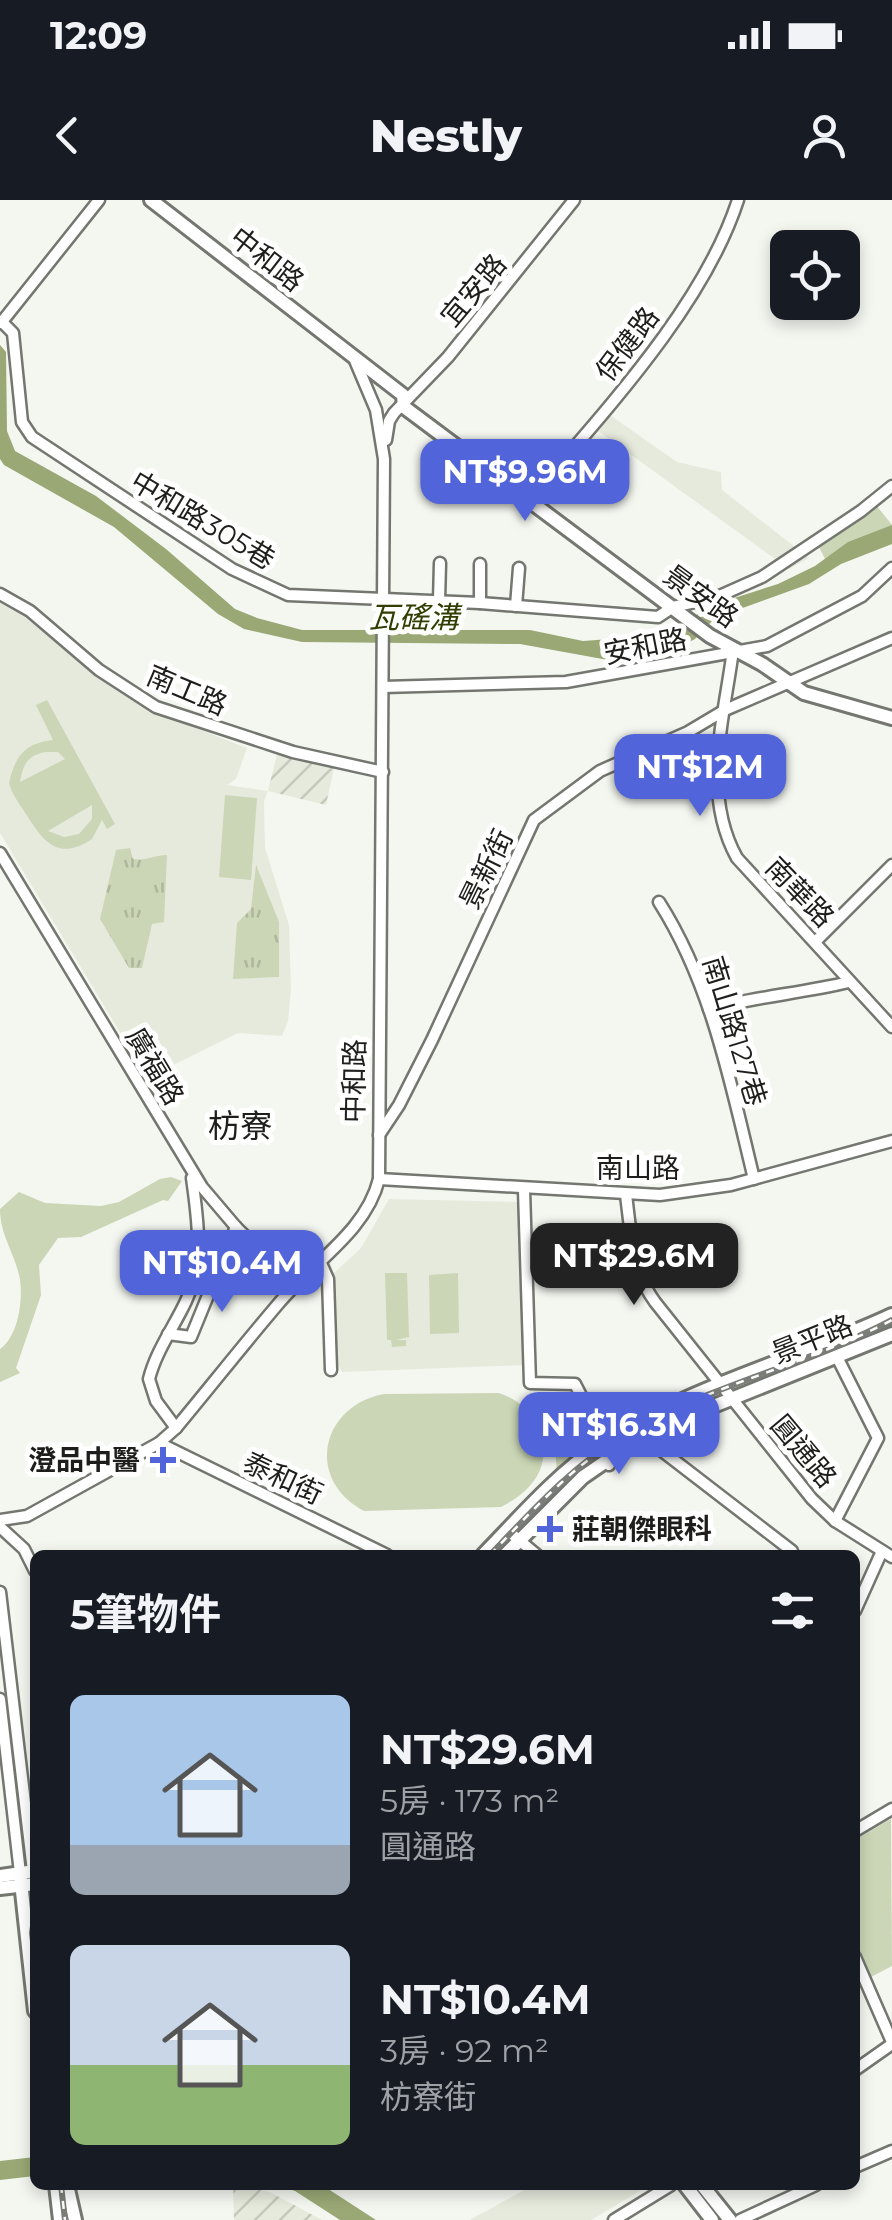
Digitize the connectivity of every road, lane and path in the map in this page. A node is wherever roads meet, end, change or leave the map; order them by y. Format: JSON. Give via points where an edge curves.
{"nodes":[{"id":1,"x":99,"y":200,"type":"edge"},
{"id":2,"x":151,"y":200,"type":"edge"},
{"id":3,"x":574,"y":200,"type":"edge"},
{"id":4,"x":738,"y":200,"type":"edge"},
{"id":5,"x":2,"y":323,"type":"edge"},
{"id":6,"x":353,"y":357,"type":"junction"},
{"id":7,"x":404,"y":407,"type":"junction"},
{"id":8,"x":384,"y":459,"type":"junction"},
{"id":9,"x":892,"y":486,"type":"edge"},
{"id":10,"x":385,"y":500,"type":"junction"},
{"id":11,"x":529,"y":500,"type":"junction"},
{"id":12,"x":440,"y":564,"type":"dead end"},
{"id":13,"x":480,"y":564,"type":"dead end"},
{"id":14,"x":519,"y":568,"type":"dead end"},
{"id":15,"x":892,"y":568,"type":"edge"},
{"id":16,"x":0,"y":594,"type":"edge"},
{"id":17,"x":385,"y":599,"type":"junction"},
{"id":18,"x":440,"y":601,"type":"junction"},
{"id":19,"x":480,"y":603,"type":"junction"},
{"id":20,"x":516,"y":606,"type":"junction"},
{"id":21,"x":673,"y":606,"type":"junction"},
{"id":22,"x":892,"y":638,"type":"edge"},
{"id":23,"x":733,"y":650,"type":"junction"},
{"id":24,"x":788,"y":683,"type":"junction"},
{"id":25,"x":383,"y":686,"type":"junction"},
{"id":26,"x":725,"y":710,"type":"junction"},
{"id":27,"x":892,"y":718,"type":"edge"},
{"id":28,"x":383,"y":772,"type":"junction"},
{"id":29,"x":0,"y":853,"type":"edge"},
{"id":30,"x":892,"y":864,"type":"edge"},
{"id":31,"x":659,"y":902,"type":"dead end"},
{"id":32,"x":816,"y":941,"type":"junction"},
{"id":33,"x":849,"y":982,"type":"junction"},
{"id":34,"x":709,"y":1009,"type":"junction"},
{"id":35,"x":892,"y":1026,"type":"edge"},
{"id":36,"x":378,"y":1136,"type":"junction"},
{"id":37,"x":892,"y":1141,"type":"edge"},
{"id":38,"x":192,"y":1171,"type":"junction"},
{"id":39,"x":378,"y":1179,"type":"junction"},
{"id":40,"x":754,"y":1179,"type":"junction"},
{"id":41,"x":524,"y":1190,"type":"junction"},
{"id":42,"x":626,"y":1195,"type":"junction"},
{"id":43,"x":236,"y":1227,"type":"junction"},
{"id":44,"x":320,"y":1261,"type":"junction"},
{"id":45,"x":295,"y":1286,"type":"junction"},
{"id":46,"x":892,"y":1315,"type":"edge"},
{"id":47,"x":168,"y":1334,"type":"junction"},
{"id":48,"x":892,"y":1334,"type":"edge"},
{"id":49,"x":836,"y":1357,"type":"junction"},
{"id":50,"x":331,"y":1370,"type":"dead end"},
{"id":51,"x":721,"y":1385,"type":"junction"},
{"id":52,"x":732,"y":1398,"type":"junction"},
{"id":53,"x":176,"y":1428,"type":"junction"},
{"id":54,"x":644,"y":1437,"type":"junction"},
{"id":55,"x":159,"y":1442,"type":"junction"},
{"id":56,"x":602,"y":1444,"type":"junction"},
{"id":57,"x":608,"y":1462,"type":"junction"},
{"id":58,"x":835,"y":1521,"type":"junction"},
{"id":59,"x":0,"y":1524,"type":"edge"},
{"id":60,"x":507,"y":1530,"type":"junction"},
{"id":61,"x":520,"y":1540,"type":"junction"},
{"id":62,"x":377,"y":1550,"type":"edge"},
{"id":63,"x":488,"y":1550,"type":"edge"},
{"id":64,"x":510,"y":1550,"type":"edge"},
{"id":65,"x":531,"y":1550,"type":"edge"},
{"id":66,"x":791,"y":1550,"type":"edge"},
{"id":67,"x":887,"y":1554,"type":"edge"},
{"id":68,"x":30,"y":1561,"type":"edge"},
{"id":69,"x":0,"y":1592,"type":"edge"},
{"id":70,"x":860,"y":1602,"type":"edge"},
{"id":71,"x":0,"y":1699,"type":"edge"},
{"id":72,"x":892,"y":1810,"type":"edge"},
{"id":73,"x":860,"y":1828,"type":"edge"},
{"id":74,"x":0,"y":1876,"type":"edge"},
{"id":75,"x":30,"y":1880,"type":"edge"},
{"id":76,"x":0,"y":1888,"type":"edge"},
{"id":77,"x":860,"y":1969,"type":"edge"},
{"id":78,"x":892,"y":2043,"type":"edge"},
{"id":79,"x":860,"y":2066,"type":"edge"},
{"id":80,"x":892,"y":2150,"type":"edge"},
{"id":81,"x":860,"y":2165,"type":"edge"},
{"id":82,"x":57,"y":2190,"type":"edge"},
{"id":83,"x":68,"y":2190,"type":"edge"},
{"id":84,"x":663,"y":2190,"type":"edge"},
{"id":85,"x":689,"y":2190,"type":"edge"},
{"id":86,"x":706,"y":2190,"type":"edge"},
{"id":87,"x":805,"y":2190,"type":"edge"},
{"id":88,"x":60,"y":2220,"type":"edge"},
{"id":89,"x":74,"y":2220,"type":"edge"},
{"id":90,"x":614,"y":2220,"type":"edge"},
{"id":91,"x":712,"y":2220,"type":"edge"},
{"id":92,"x":730,"y":2220,"type":"edge"},
{"id":93,"x":740,"y":2220,"type":"edge"}],
"edges":[{"from":1,"to":5,"type":"street"},
{"from":2,"to":6,"type":"main road","name":"中和路"},
{"from":3,"to":7,"type":"street","name":"宜安路"},
{"from":4,"to":11,"type":"street","name":"保健路","via":[[655,348]]},
{"from":5,"to":17,"type":"street","name":"中和路305巷","via":[[14,333],[22,422],[32,437],[232,569],[288,595]]},
{"from":6,"to":7,"type":"main road","name":"中和路","via":[[403,395]]},
{"from":6,"to":8,"type":"street","name":"中和路","via":[[376,410]]},
{"from":7,"to":8,"type":"street","name":"中和路","via":[[389,421]]},
{"from":7,"to":10,"type":"street","via":[[391,438]]},
{"from":7,"to":11,"type":"main road","name":"景安路"},
{"from":8,"to":10,"type":"street","name":"中和路"},
{"from":9,"to":21,"type":"street","name":"中和路305巷","via":[[762,577],[717,597]]},
{"from":10,"to":17,"type":"street","name":"中和路"},
{"from":11,"to":21,"type":"main road","name":"景安路"},
{"from":12,"to":18,"type":"street"},
{"from":13,"to":19,"type":"street"},
{"from":14,"to":20,"type":"street"},
{"from":15,"to":23,"type":"street","name":"安和路","via":[[862,596],[802,628],[766,646]]},
{"from":16,"to":28,"type":"street","name":"南工路","via":[[156,707],[293,752]]},
{"from":17,"to":18,"type":"street","name":"中和路305巷"},
{"from":17,"to":25,"type":"street","name":"中和路"},
{"from":18,"to":19,"type":"street","name":"中和路305巷"},
{"from":19,"to":20,"type":"street","name":"中和路305巷"},
{"from":20,"to":21,"type":"street","name":"中和路305巷","via":[[658,618]]},
{"from":21,"to":23,"type":"main road","name":"景安路"},
{"from":22,"to":24,"type":"street","name":"景新街"},
{"from":23,"to":24,"type":"main road","name":"景安路"},
{"from":23,"to":25,"type":"street","name":"安和路","via":[[581,680]]},
{"from":23,"to":26,"type":"street","name":"南華路"},
{"from":24,"to":26,"type":"street","name":"景新街"},
{"from":24,"to":27,"type":"main road","name":"景安路","via":[[816,698]]},
{"from":25,"to":28,"type":"street","name":"中和路"},
{"from":26,"to":32,"type":"street","name":"南華路","via":[[718,777],[727,840],[736,858]]},
{"from":26,"to":36,"type":"street","name":"景新街","via":[[600,771],[534,820],[432,1040]]},
{"from":28,"to":36,"type":"street","name":"中和路"},
{"from":29,"to":38,"type":"street","name":"廣福路"},
{"from":30,"to":32,"type":"street"},
{"from":31,"to":34,"type":"street","name":"南山路127巷"},
{"from":32,"to":33,"type":"street","name":"南華路"},
{"from":33,"to":34,"type":"street"},
{"from":33,"to":35,"type":"street","name":"南華路"},
{"from":34,"to":40,"type":"street","name":"南山路127巷"},
{"from":36,"to":39,"type":"street","name":"中和路"},
{"from":37,"to":40,"type":"street","name":"南山路"},
{"from":38,"to":43,"type":"street","name":"廣福路"},
{"from":38,"to":47,"type":"street","via":[[198,1260]]},
{"from":39,"to":41,"type":"street","name":"南山路"},
{"from":39,"to":44,"type":"street","name":"中和路","via":[[364,1216]]},
{"from":40,"to":42,"type":"street","name":"南山路"},
{"from":41,"to":42,"type":"street","name":"南山路"},
{"from":41,"to":56,"type":"street","via":[[530,1383],[575,1384]]},
{"from":42,"to":51,"type":"street","name":"圓通路","via":[[644,1287]]},
{"from":43,"to":45,"type":"street","name":"廣福路"},
{"from":43,"to":47,"type":"street","via":[[192,1338]]},
{"from":44,"to":45,"type":"street","name":"中和路"},
{"from":44,"to":50,"type":"street","via":[[328,1279]]},
{"from":45,"to":53,"type":"street","name":"中和路"},
{"from":46,"to":51,"type":"main road","name":"景平路"},
{"from":47,"to":53,"type":"street","via":[[148,1379]]},
{"from":48,"to":49,"type":"main road","name":"景平路"},
{"from":49,"to":52,"type":"main road","name":"景平路"},
{"from":49,"to":58,"type":"street","via":[[878,1438]]},
{"from":51,"to":52,"type":"street","name":"圓通路"},
{"from":51,"to":56,"type":"main road","name":"景平路"},
{"from":52,"to":54,"type":"main road","name":"景平路"},
{"from":52,"to":58,"type":"street","name":"圓通路"},
{"from":53,"to":55,"type":"street","name":"中和路"},
{"from":54,"to":57,"type":"main road","name":"景平路"},
{"from":54,"to":66,"type":"street"},
{"from":55,"to":59,"type":"street","name":"中和路","via":[[27,1516]]},
{"from":55,"to":62,"type":"street","name":"泰和街"},
{"from":56,"to":57,"type":"street"},
{"from":56,"to":60,"type":"main road","name":"景平路"},
{"from":57,"to":61,"type":"main road","name":"景平路"},
{"from":58,"to":67,"type":"street","name":"圓通路"},
{"from":59,"to":68,"type":"street"},
{"from":60,"to":61,"type":"street"},
{"from":60,"to":63,"type":"main road","name":"景平路"},
{"from":61,"to":64,"type":"main road","name":"景平路"},
{"from":61,"to":65,"type":"street"},
{"from":67,"to":70,"type":"street"},
{"from":69,"to":75,"type":"street"},
{"from":71,"to":75,"type":"street"},
{"from":72,"to":73,"type":"street"},
{"from":74,"to":75,"type":"main road"},
{"from":75,"to":76,"type":"main road"},
{"from":77,"to":78,"type":"street"},
{"from":78,"to":79,"type":"street"},
{"from":80,"to":81,"type":"street"},
{"from":82,"to":88,"type":"main road"},
{"from":83,"to":89,"type":"main road"},
{"from":84,"to":90,"type":"street"},
{"from":85,"to":91,"type":"main road"},
{"from":86,"to":92,"type":"main road"},
{"from":87,"to":93,"type":"street"}]}
